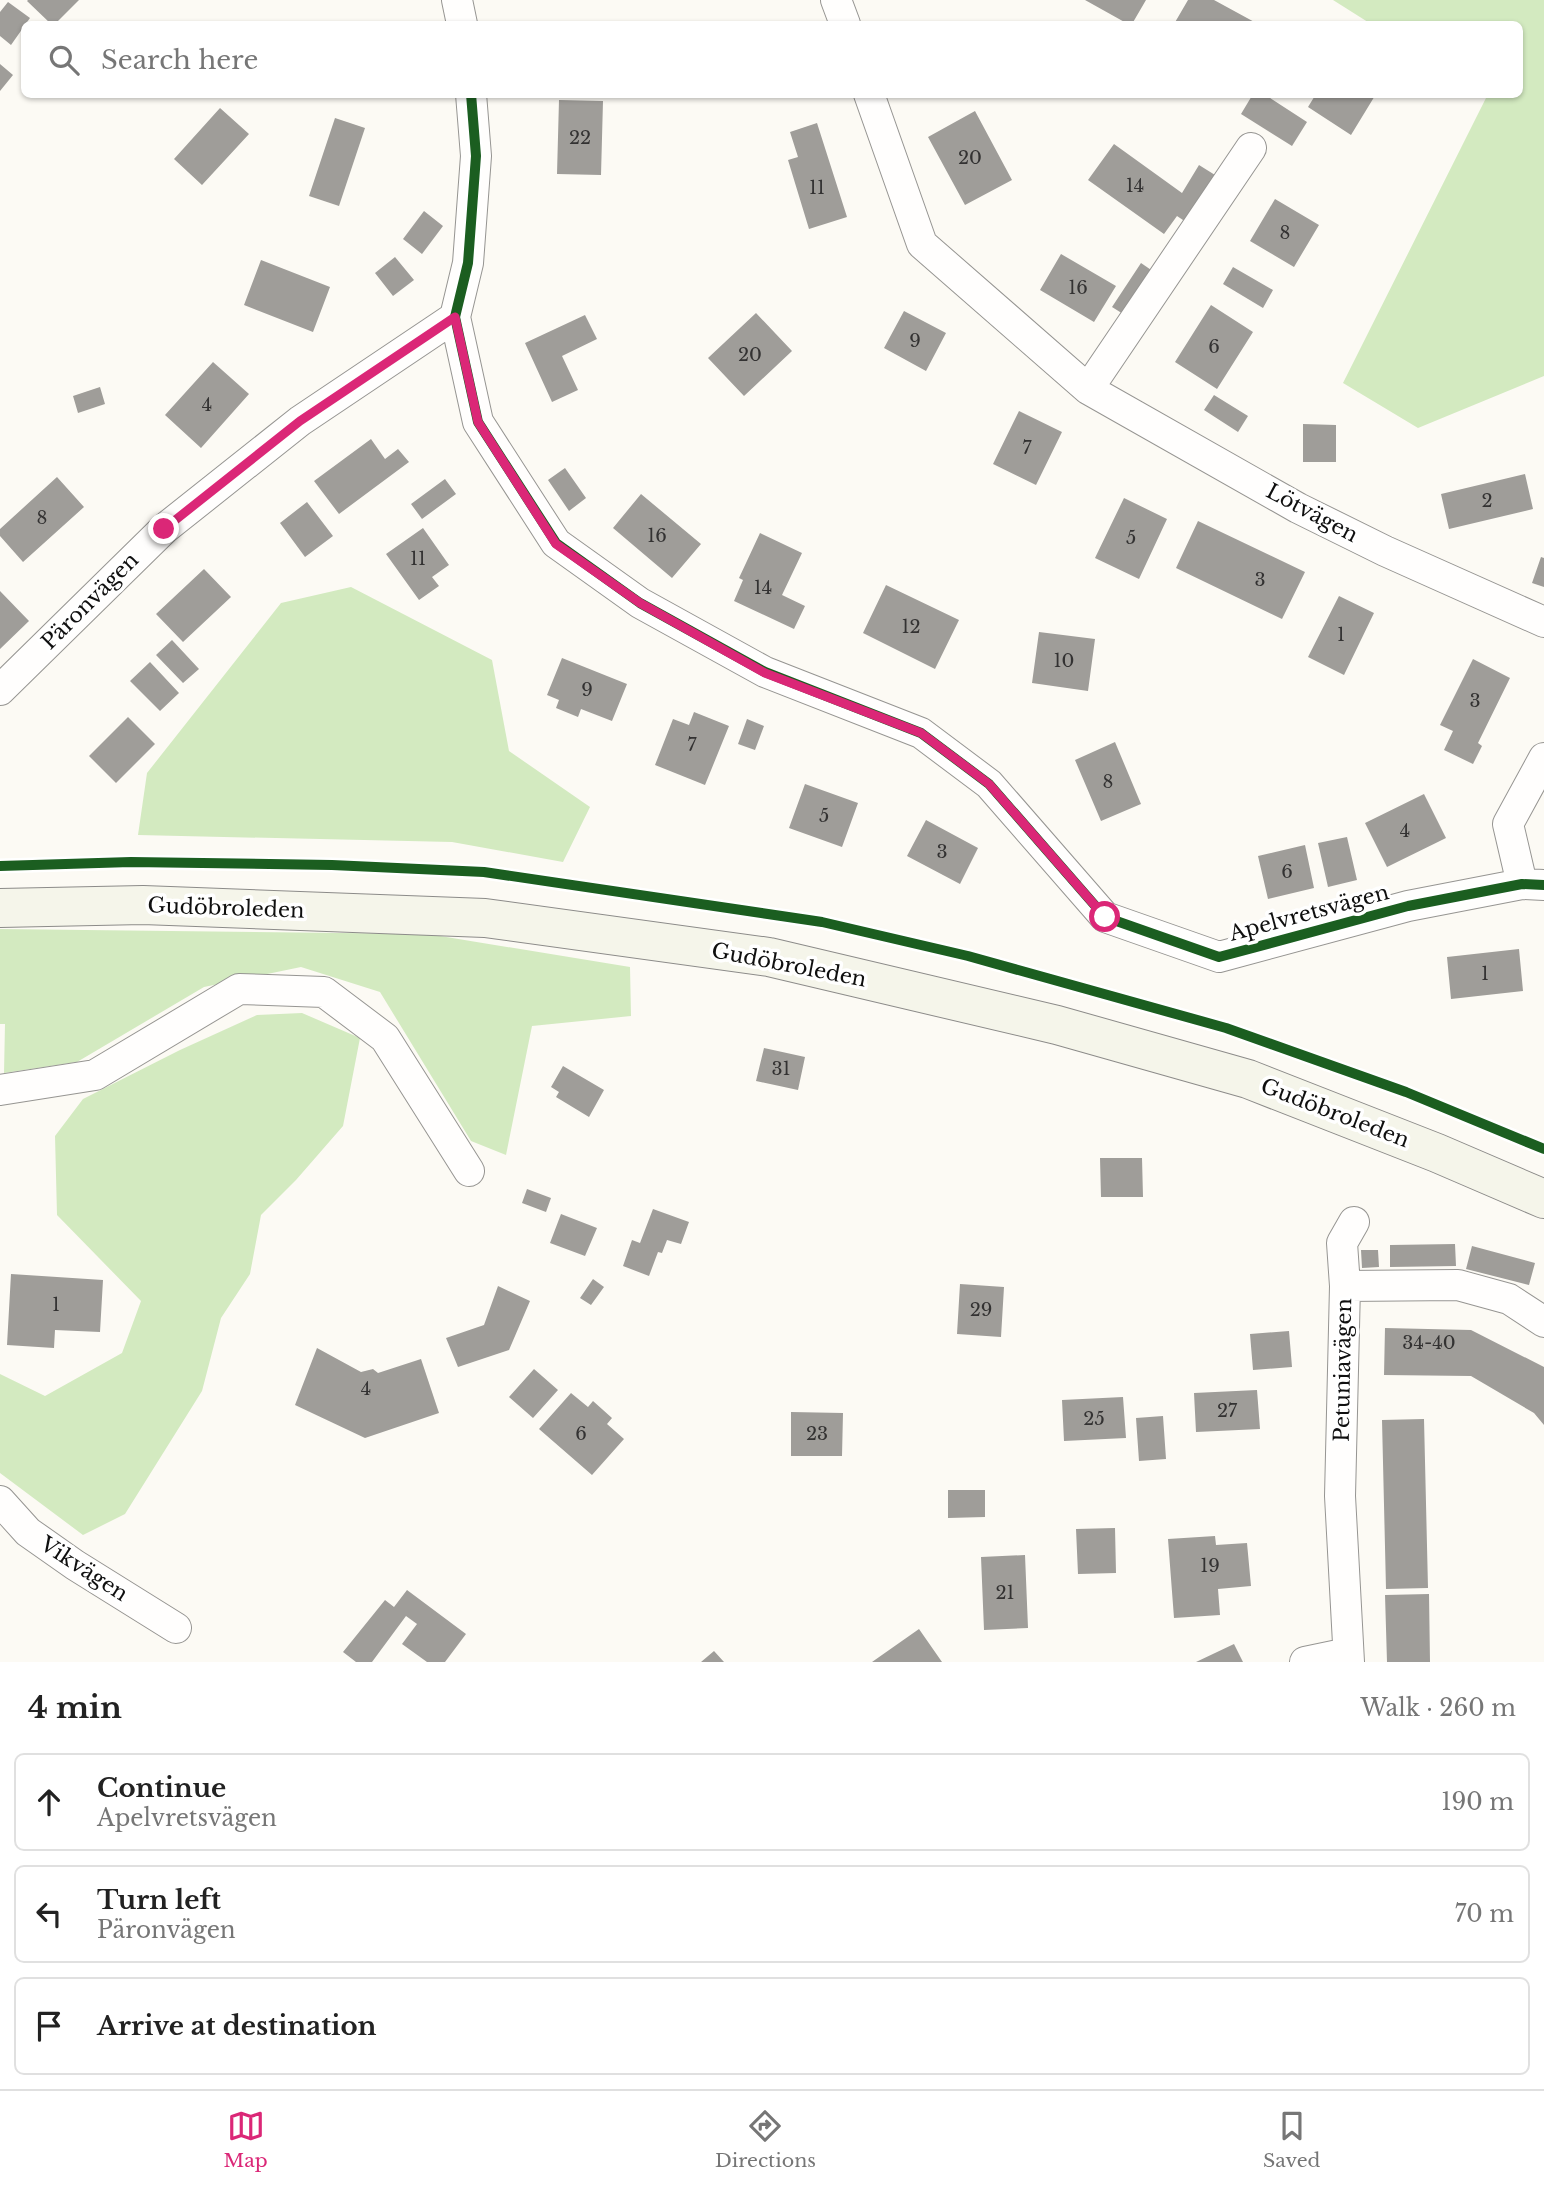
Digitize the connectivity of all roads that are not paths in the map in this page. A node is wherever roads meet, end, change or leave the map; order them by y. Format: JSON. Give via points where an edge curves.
{"nodes":[{"id":1,"x":457,"y":0,"type":"edge"},
{"id":2,"x":836,"y":0,"type":"edge"},
{"id":3,"x":461,"y":21,"type":"edge"},
{"id":4,"x":844,"y":21,"type":"edge"},
{"id":5,"x":471,"y":98,"type":"edge"},
{"id":6,"x":870,"y":98,"type":"edge"},
{"id":7,"x":1251,"y":148,"type":"dead end"},
{"id":8,"x":455,"y":317,"type":"junction"},
{"id":9,"x":1088,"y":389,"type":"junction"},
{"id":10,"x":1544,"y":622,"type":"edge"},
{"id":11,"x":0,"y":690,"type":"edge"},
{"id":12,"x":1544,"y":758,"type":"edge"},
{"id":13,"x":1533,"y":884,"type":"edge"},
{"id":14,"x":0,"y":908,"type":"edge"},
{"id":15,"x":0,"y":1090,"type":"edge"},
{"id":16,"x":470,"y":1171,"type":"dead end"},
{"id":17,"x":1544,"y":1199,"type":"edge"},
{"id":18,"x":1354,"y":1222,"type":"dead end"},
{"id":19,"x":1345,"y":1286,"type":"junction"},
{"id":20,"x":1544,"y":1322,"type":"edge"},
{"id":21,"x":0,"y":1501,"type":"edge"},
{"id":22,"x":176,"y":1628,"type":"dead end"},
{"id":23,"x":1349,"y":1658,"type":"edge"},
{"id":24,"x":1305,"y":1662,"type":"edge"}],
"edges":[{"from":1,"to":3,"type":"street"},
{"from":2,"to":4,"type":"street"},
{"from":5,"to":8,"type":"street","name":"Apelvretsvägen","via":[[474,183],[468,263]]},
{"from":6,"to":9,"type":"street","name":"Lötvägen","via":[[922,244]]},
{"from":7,"to":9,"type":"street"},
{"from":8,"to":11,"type":"street","name":"Päronvägen","via":[[300,421],[164,529]]},
{"from":8,"to":13,"type":"street","name":"Apelvretsvägen","via":[[478,422],[556,544],[640,603],[765,673],[921,733],[989,784],[1105,917],[1219,957],[1409,906]]},
{"from":9,"to":10,"type":"street","name":"Lötvägen","via":[[1298,508]]},
{"from":12,"to":13,"type":"street","via":[[1508,824]]},
{"from":14,"to":17,"type":"main road","name":"Gudöbroleden","via":[[143,905],[485,918],[769,957],[1057,1025],[1248,1079]]},
{"from":15,"to":16,"type":"street","via":[[95,1075],[239,989],[324,992],[385,1038]]},
{"from":18,"to":19,"type":"street","via":[[1342,1243]]},
{"from":19,"to":20,"type":"street","name":"Petuniavägen","via":[[1458,1285],[1509,1299]]},
{"from":19,"to":23,"type":"street","name":"Petuniavägen","via":[[1340,1496]]},
{"from":21,"to":22,"type":"street","name":"Vikvägen","via":[[28,1532]]},
{"from":23,"to":24,"type":"street"}]}
